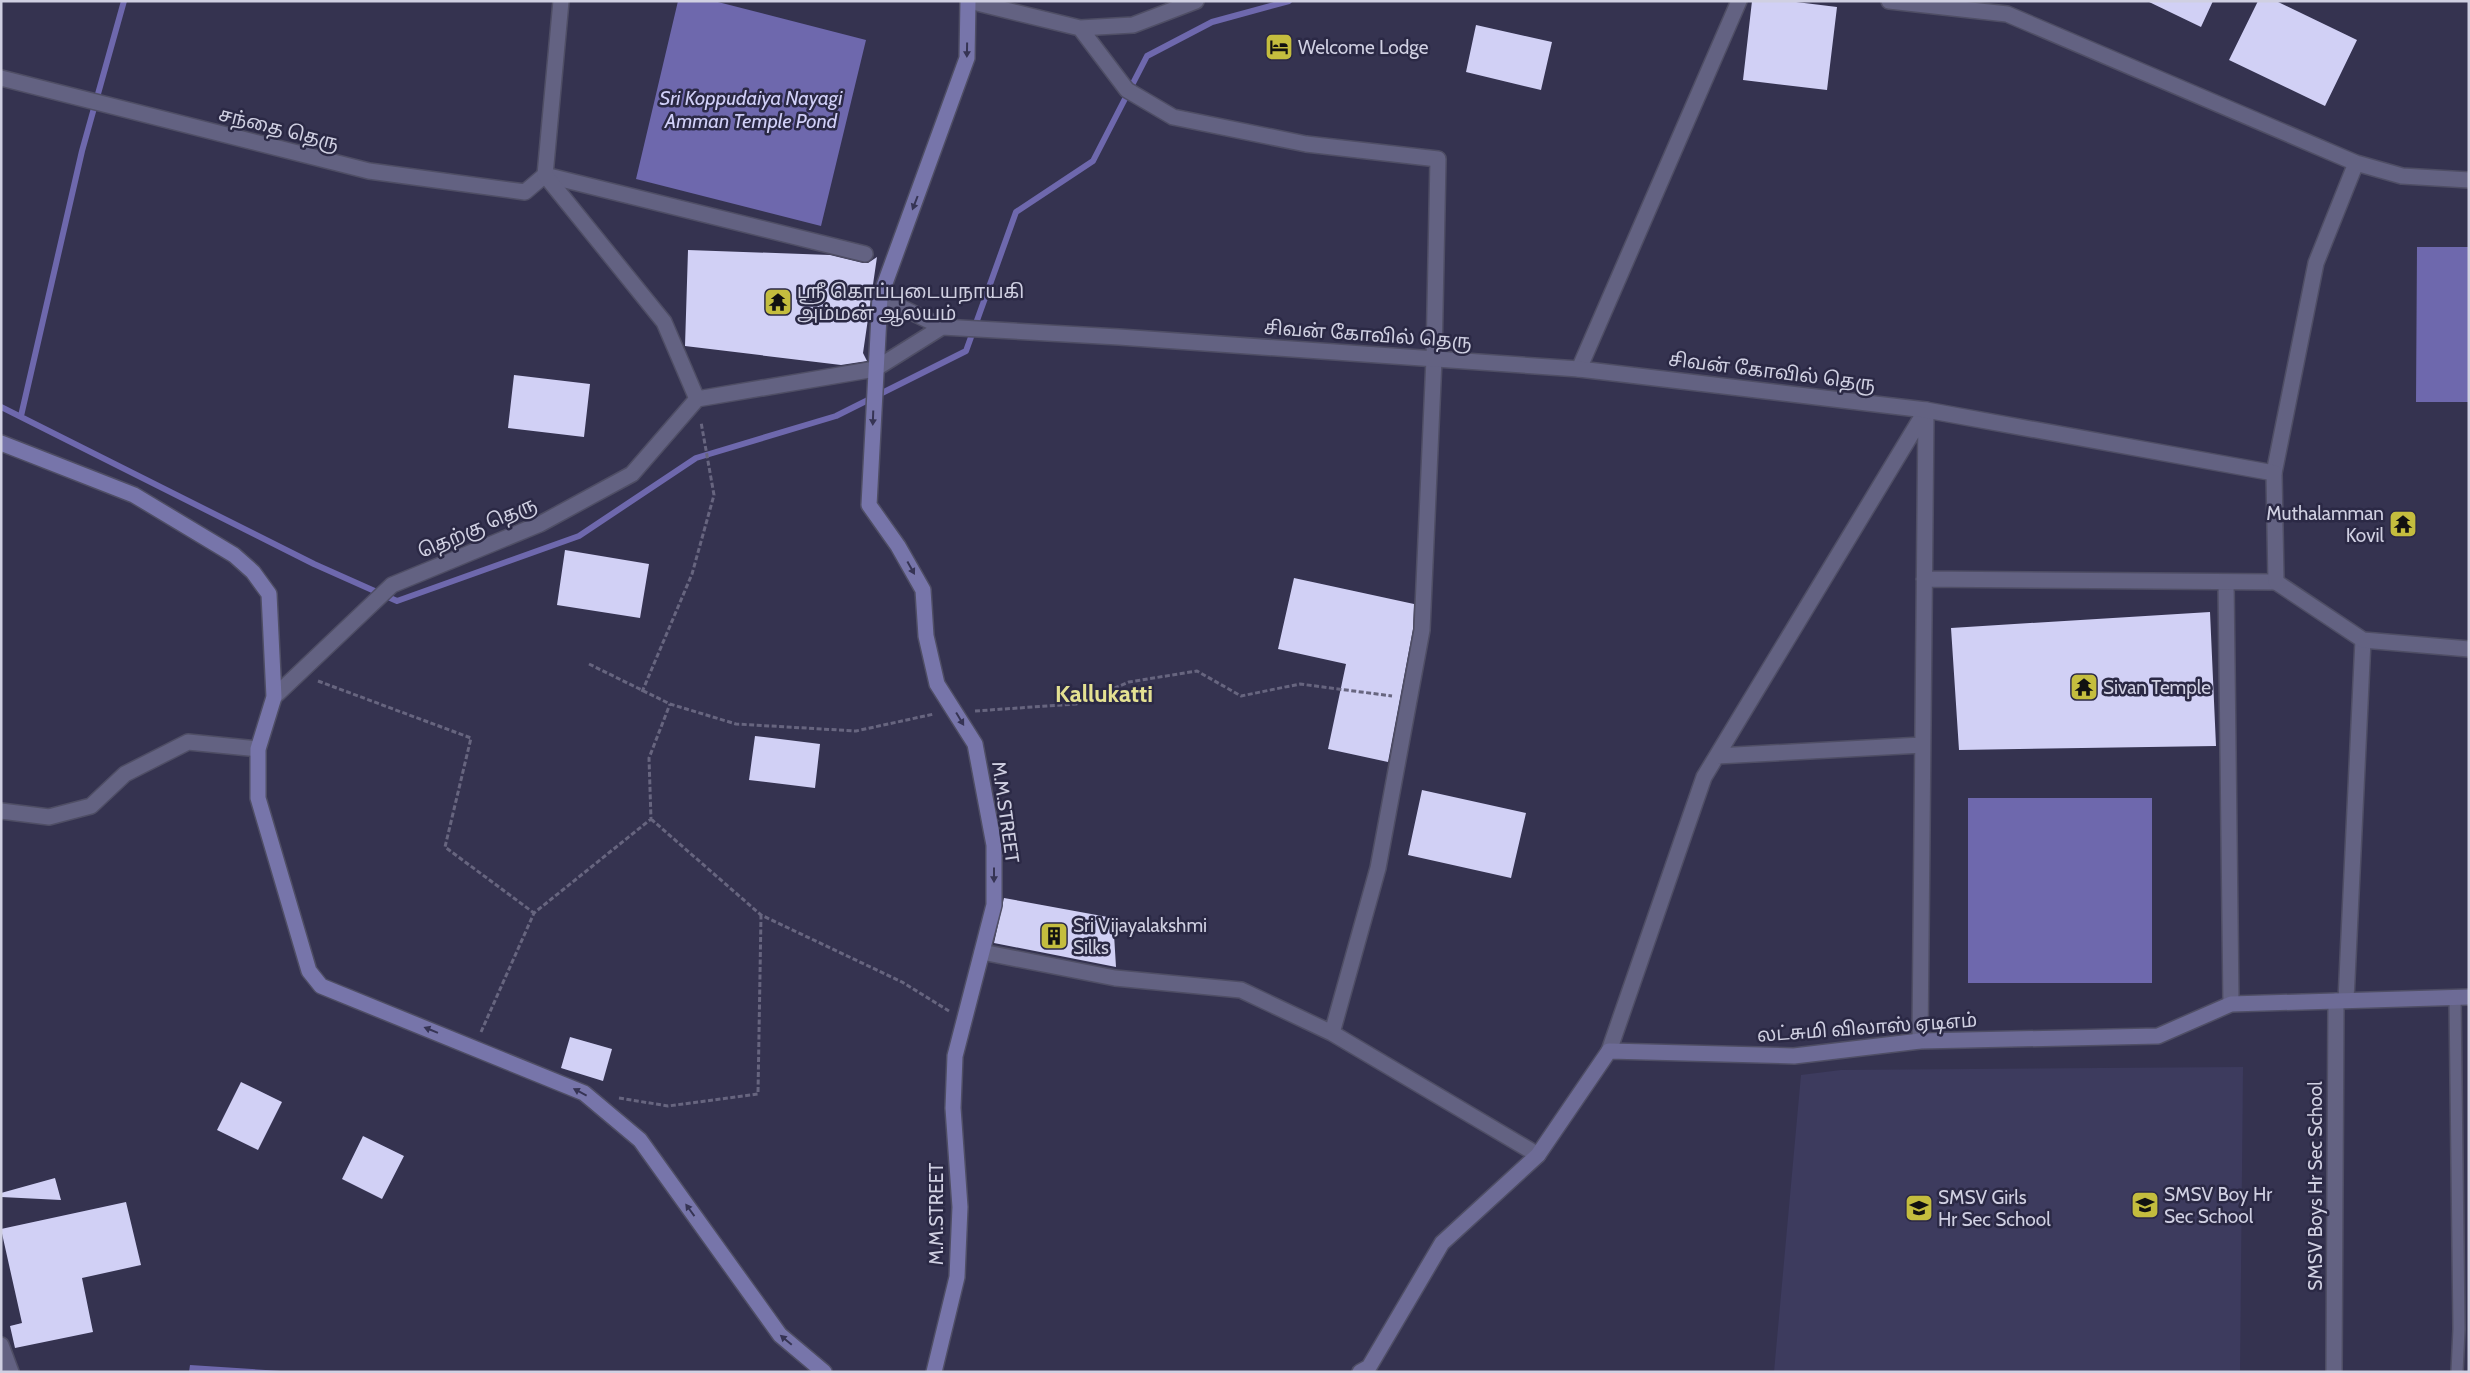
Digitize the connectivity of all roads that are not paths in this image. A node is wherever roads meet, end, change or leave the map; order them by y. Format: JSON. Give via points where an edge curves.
{"nodes":[{"id":1,"x":561,"y":1,"type":"edge"},
{"id":2,"x":969,"y":1,"type":"edge"},
{"id":3,"x":1196,"y":1,"type":"edge"},
{"id":4,"x":1739,"y":1,"type":"edge"},
{"id":5,"x":1889,"y":1,"type":"edge"},
{"id":6,"x":1174,"y":5,"type":"edge"},
{"id":7,"x":2008,"y":7,"type":"edge"},
{"id":8,"x":1080,"y":28,"type":"junction"},
{"id":9,"x":1,"y":78,"type":"edge"},
{"id":10,"x":2356,"y":163,"type":"junction"},
{"id":11,"x":545,"y":175,"type":"junction"},
{"id":12,"x":2469,"y":180,"type":"edge"},
{"id":13,"x":864,"y":254,"type":"dead end"},
{"id":14,"x":880,"y":297,"type":"junction"},
{"id":15,"x":942,"y":327,"type":"junction"},
{"id":16,"x":1434,"y":359,"type":"junction"},
{"id":17,"x":874,"y":369,"type":"junction"},
{"id":18,"x":1579,"y":369,"type":"junction"},
{"id":19,"x":697,"y":400,"type":"junction"},
{"id":20,"x":1926,"y":410,"type":"junction"},
{"id":21,"x":1,"y":443,"type":"edge"},
{"id":22,"x":2274,"y":473,"type":"junction"},
{"id":23,"x":1924,"y":579,"type":"junction"},
{"id":24,"x":2226,"y":582,"type":"junction"},
{"id":25,"x":2276,"y":582,"type":"junction"},
{"id":26,"x":2363,"y":640,"type":"junction"},
{"id":27,"x":2469,"y":649,"type":"edge"},
{"id":28,"x":274,"y":697,"type":"junction"},
{"id":29,"x":1922,"y":745,"type":"junction"},
{"id":30,"x":258,"y":749,"type":"junction"},
{"id":31,"x":1717,"y":756,"type":"junction"},
{"id":32,"x":1,"y":811,"type":"edge"},
{"id":33,"x":982,"y":952,"type":"junction"},
{"id":34,"x":2462,"y":997,"type":"edge"},
{"id":35,"x":2341,"y":1001,"type":"junction"},
{"id":36,"x":2231,"y":1004,"type":"junction"},
{"id":37,"x":1332,"y":1033,"type":"junction"},
{"id":38,"x":1920,"y":1042,"type":"junction"},
{"id":39,"x":1609,"y":1051,"type":"junction"},
{"id":40,"x":1538,"y":1155,"type":"junction"},
{"id":41,"x":1,"y":1344,"type":"edge"},
{"id":42,"x":12,"y":1372,"type":"edge"},
{"id":43,"x":824,"y":1372,"type":"edge"},
{"id":44,"x":934,"y":1372,"type":"edge"},
{"id":45,"x":1360,"y":1372,"type":"edge"},
{"id":46,"x":2334,"y":1372,"type":"edge"},
{"id":47,"x":2457,"y":1372,"type":"edge"}],
"edges":[{"from":1,"to":11,"type":"street"},
{"from":2,"to":8,"type":"street"},
{"from":2,"to":14,"type":"main road","name":"M.M.STREET","one_way":true,"via":[[968,58]]},
{"from":3,"to":6,"type":"street"},
{"from":4,"to":18,"type":"street"},
{"from":5,"to":7,"type":"street"},
{"from":6,"to":8,"type":"street","via":[[1133,26]]},
{"from":7,"to":10,"type":"street"},
{"from":8,"to":16,"type":"street","via":[[1127,90],[1173,117],[1306,144],[1438,159]]},
{"from":9,"to":11,"type":"street","name":"சந்தை தெரு","via":[[369,171],[525,192]]},
{"from":10,"to":12,"type":"street","via":[[2402,176]]},
{"from":10,"to":22,"type":"street","via":[[2316,263]]},
{"from":11,"to":13,"type":"street"},
{"from":11,"to":19,"type":"street","via":[[664,322]]},
{"from":14,"to":15,"type":"street"},
{"from":14,"to":17,"type":"main road","name":"M.M.STREET"},
{"from":15,"to":16,"type":"street","name":"சிவன் கோவில் தெரு"},
{"from":15,"to":17,"type":"street"},
{"from":16,"to":18,"type":"street","name":"சிவன் கோவில் தெரு"},
{"from":16,"to":37,"type":"street","via":[[1422,630],[1378,868]]},
{"from":17,"to":19,"type":"street"},
{"from":17,"to":33,"type":"main road","name":"M.M.STREET","one_way":true,"via":[[869,505],[923,590],[926,636],[937,684],[975,744],[994,844],[994,905]]},
{"from":18,"to":20,"type":"street","name":"சிவன் கோவில் தெரு"},
{"from":19,"to":28,"type":"street","name":"தெற்கு தெரு","via":[[632,474],[540,524],[392,585]]},
{"from":20,"to":22,"type":"street","name":"சிவன் கோவில் தெரு"},
{"from":20,"to":23,"type":"street"},
{"from":20,"to":31,"type":"street"},
{"from":21,"to":28,"type":"main road","via":[[134,495],[234,555],[253,572],[269,594]]},
{"from":22,"to":25,"type":"street"},
{"from":23,"to":24,"type":"street"},
{"from":23,"to":29,"type":"street"},
{"from":24,"to":25,"type":"street"},
{"from":24,"to":36,"type":"street"},
{"from":25,"to":26,"type":"street"},
{"from":26,"to":27,"type":"street"},
{"from":26,"to":35,"type":"street","name":"SMSV Boys Hr Sec School"},
{"from":28,"to":30,"type":"main road"},
{"from":29,"to":31,"type":"street"},
{"from":29,"to":38,"type":"street"},
{"from":30,"to":32,"type":"street","via":[[188,742],[125,774],[91,806],[49,817]]},
{"from":43,"to":30,"type":"main road","one_way":true,"via":[[780,1335],[640,1140],[584,1093],[321,986],[309,972],[258,798]]},
{"from":31,"to":39,"type":"street","via":[[1704,777]]},
{"from":33,"to":37,"type":"street","via":[[1115,978],[1240,990]]},
{"from":33,"to":44,"type":"main road","name":"M.M.STREET","via":[[955,1056],[953,1108],[960,1207],[957,1277]]},
{"from":34,"to":35,"type":"main road"},
{"from":34,"to":47,"type":"lane"},
{"from":35,"to":36,"type":"main road"},
{"from":35,"to":46,"type":"street","name":"SMSV Boys Hr Sec School"},
{"from":36,"to":38,"type":"main road","name":"லட்சுமி விலாஸ் ஏடிஎம்","via":[[2158,1036]]},
{"from":37,"to":40,"type":"street"},
{"from":38,"to":39,"type":"main road","name":"லட்சுமி விலாஸ் ஏடிஎம்","via":[[1794,1056]]},
{"from":39,"to":40,"type":"main road"},
{"from":40,"to":45,"type":"main road","via":[[1442,1243],[1369,1367]]},
{"from":41,"to":42,"type":"street"}]}
